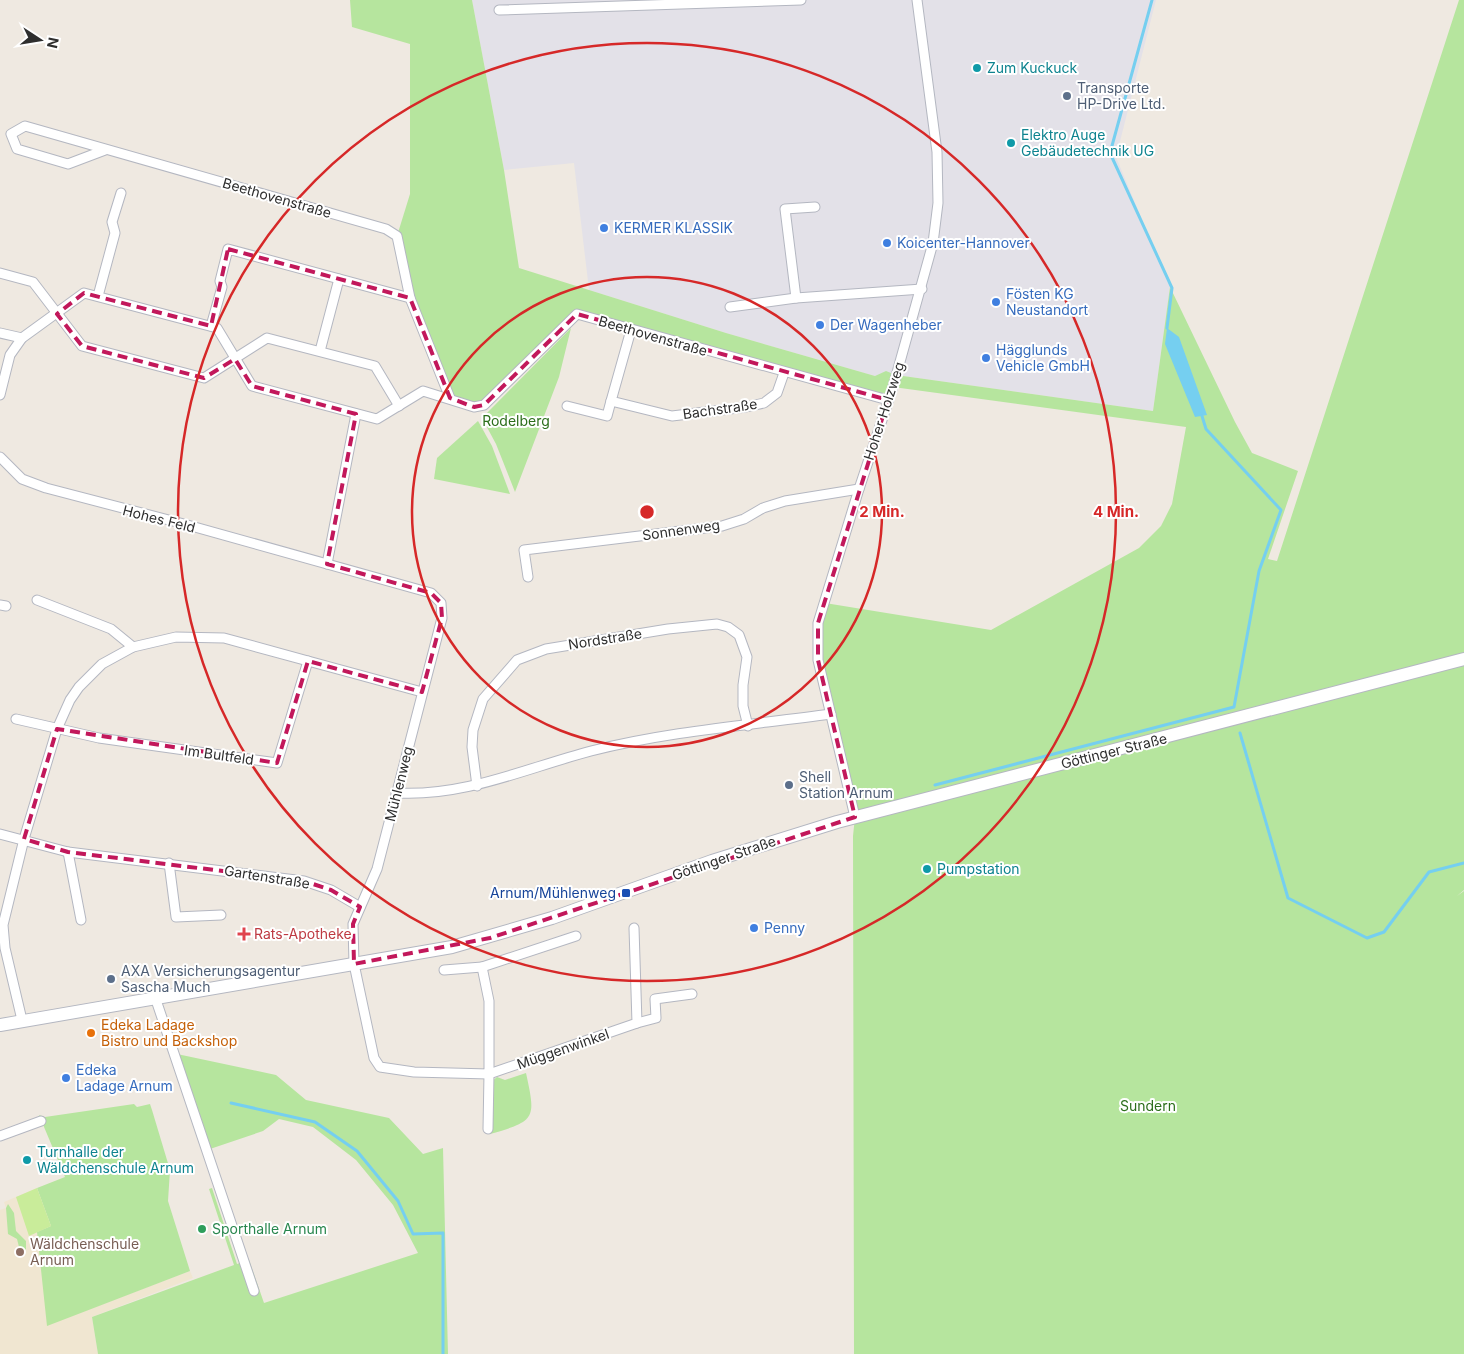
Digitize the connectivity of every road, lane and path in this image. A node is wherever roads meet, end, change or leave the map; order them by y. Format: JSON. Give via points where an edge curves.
{"nodes":[{"id":1,"x":801,"y":0,"type":"edge"},
{"id":2,"x":917,"y":0,"type":"edge"},
{"id":3,"x":499,"y":10,"type":"dead end"},
{"id":4,"x":105,"y":150,"type":"junction"},
{"id":5,"x":120,"y":192,"type":"dead end"},
{"id":6,"x":815,"y":206,"type":"dead end"},
{"id":7,"x":0,"y":274,"type":"edge"},
{"id":8,"x":339,"y":280,"type":"junction"},
{"id":9,"x":922,"y":289,"type":"junction"},
{"id":10,"x":98,"y":296,"type":"junction"},
{"id":11,"x":410,"y":298,"type":"junction"},
{"id":12,"x":796,"y":298,"type":"junction"},
{"id":13,"x":730,"y":307,"type":"dead end"},
{"id":14,"x":57,"y":314,"type":"junction"},
{"id":15,"x":212,"y":326,"type":"junction"},
{"id":16,"x":631,"y":330,"type":"junction"},
{"id":17,"x":0,"y":333,"type":"edge"},
{"id":18,"x":22,"y":338,"type":"junction"},
{"id":19,"x":320,"y":351,"type":"junction"},
{"id":20,"x":235,"y":359,"type":"junction"},
{"id":21,"x":784,"y":373,"type":"junction"},
{"id":22,"x":0,"y":395,"type":"edge"},
{"id":23,"x":450,"y":398,"type":"junction"},
{"id":24,"x":888,"y":400,"type":"junction"},
{"id":25,"x":611,"y":402,"type":"junction"},
{"id":26,"x":399,"y":406,"type":"junction"},
{"id":27,"x":567,"y":406,"type":"dead end"},
{"id":28,"x":356,"y":414,"type":"junction"},
{"id":29,"x":0,"y":457,"type":"edge"},
{"id":30,"x":859,"y":489,"type":"junction"},
{"id":31,"x":327,"y":564,"type":"junction"},
{"id":32,"x":528,"y":576,"type":"dead end"},
{"id":33,"x":37,"y":600,"type":"dead end"},
{"id":34,"x":441,"y":603,"type":"joint"},
{"id":35,"x":134,"y":647,"type":"junction"},
{"id":36,"x":1464,"y":659,"type":"edge"},
{"id":37,"x":308,"y":661,"type":"junction"},
{"id":38,"x":422,"y":692,"type":"junction"},
{"id":39,"x":831,"y":714,"type":"junction"},
{"id":40,"x":16,"y":719,"type":"dead end"},
{"id":41,"x":748,"y":726,"type":"junction"},
{"id":42,"x":57,"y":729,"type":"junction"},
{"id":43,"x":477,"y":786,"type":"junction"},
{"id":44,"x":396,"y":793,"type":"junction"},
{"id":45,"x":855,"y":817,"type":"junction"},
{"id":46,"x":0,"y":834,"type":"edge"},
{"id":47,"x":24,"y":840,"type":"junction"},
{"id":48,"x":68,"y":852,"type":"junction"},
{"id":49,"x":169,"y":863,"type":"junction"},
{"id":50,"x":360,"y":907,"type":"junction"},
{"id":51,"x":220,"y":915,"type":"dead end"},
{"id":52,"x":81,"y":920,"type":"dead end"},
{"id":53,"x":634,"y":928,"type":"dead end"},
{"id":54,"x":576,"y":936,"type":"dead end"},
{"id":55,"x":354,"y":964,"type":"junction"},
{"id":56,"x":482,"y":967,"type":"junction"},
{"id":57,"x":444,"y":970,"type":"dead end"},
{"id":58,"x":692,"y":994,"type":"dead end"},
{"id":59,"x":155,"y":997,"type":"junction"},
{"id":60,"x":655,"y":999,"type":"junction"},
{"id":61,"x":636,"y":1001,"type":"junction"},
{"id":62,"x":22,"y":1020,"type":"junction"},
{"id":63,"x":637,"y":1023,"type":"junction"},
{"id":64,"x":0,"y":1024,"type":"edge"},
{"id":65,"x":489,"y":1074,"type":"junction"},
{"id":66,"x":40,"y":1121,"type":"dead end"},
{"id":67,"x":488,"y":1129,"type":"dead end"},
{"id":68,"x":0,"y":1136,"type":"edge"},
{"id":69,"x":254,"y":1291,"type":"dead end"}],
"edges":[{"from":1,"to":3,"type":"street"},
{"from":2,"to":9,"type":"street","name":"Hoher Holzweg","via":[[937,152],[938,203]]},
{"from":4,"to":4,"type":"street","name":"Beethovenstraße","via":[[25,126],[12,134],[17,149],[68,164]]},
{"from":4,"to":11,"type":"street","name":"Beethovenstraße","via":[[386,229],[397,236]]},
{"from":5,"to":10,"type":"street","via":[[112,222],[115,233]]},
{"from":6,"to":12,"type":"street","via":[[785,209]]},
{"from":7,"to":14,"type":"street","via":[[33,282]]},
{"from":8,"to":11,"type":"street"},
{"from":8,"to":15,"type":"street","via":[[228,249]]},
{"from":8,"to":19,"type":"street"},
{"from":9,"to":12,"type":"street"},
{"from":9,"to":24,"type":"street","name":"Hoher Holzweg"},
{"from":10,"to":14,"type":"street","via":[[84,293]]},
{"from":10,"to":15,"type":"street"},
{"from":11,"to":23,"type":"street","name":"Beethovenstraße"},
{"from":12,"to":13,"type":"street"},
{"from":14,"to":18,"type":"street"},
{"from":14,"to":20,"type":"street","via":[[82,346],[204,378]]},
{"from":15,"to":20,"type":"street","name":"Beethovenstraße","via":[[217,328]]},
{"from":16,"to":21,"type":"street","name":"Beethovenstraße"},
{"from":16,"to":23,"type":"street","name":"Beethovenstraße","via":[[577,314],[484,404],[474,408]]},
{"from":16,"to":25,"type":"street"},
{"from":17,"to":18,"type":"street"},
{"from":18,"to":22,"type":"street","via":[[10,355]]},
{"from":19,"to":20,"type":"street","via":[[267,338]]},
{"from":19,"to":26,"type":"street","via":[[375,366]]},
{"from":20,"to":28,"type":"street","name":"Beethovenstraße","via":[[252,386]]},
{"from":21,"to":24,"type":"street","name":"Beethovenstraße"},
{"from":21,"to":25,"type":"street","name":"Bachstraße","via":[[777,393],[764,403],[746,407],[672,416]]},
{"from":23,"to":26,"type":"street","name":"Beethovenstraße","via":[[423,391]]},
{"from":24,"to":30,"type":"street","name":"Hoher Holzweg"},
{"from":25,"to":27,"type":"street","via":[[607,416]]},
{"from":26,"to":28,"type":"street","name":"Beethovenstraße","via":[[377,419]]},
{"from":28,"to":31,"type":"street"},
{"from":29,"to":31,"type":"street","name":"Hohes Feld","via":[[22,479],[46,488]]},
{"from":30,"to":32,"type":"street","name":"Sonnenweg","via":[[785,501],[722,526],[524,550]]},
{"from":30,"to":39,"type":"street","name":"Hoher Holzweg","via":[[818,624],[818,660]]},
{"from":31,"to":34,"type":"street","name":"Hohes Feld","via":[[431,593]]},
{"from":33,"to":35,"type":"street","via":[[111,629]]},
{"from":34,"to":38,"type":"street","name":"Mühlenweg","via":[[442,618]]},
{"from":35,"to":37,"type":"street","via":[[176,637],[224,638]]},
{"from":35,"to":42,"type":"street","via":[[102,664],[90,675],[70,700]]},
{"from":36,"to":45,"type":"street","name":"Göttinger Straße"},
{"from":37,"to":38,"type":"street"},
{"from":37,"to":42,"type":"street","name":"Im Bultfeld","via":[[277,763]]},
{"from":38,"to":44,"type":"street","name":"Mühlenweg"},
{"from":39,"to":41,"type":"street"},
{"from":39,"to":45,"type":"street","name":"Hoher Holzweg"},
{"from":40,"to":42,"type":"street","name":"Im Bultfeld"},
{"from":41,"to":43,"type":"street","via":[[686,732],[592,751]]},
{"from":41,"to":43,"type":"street","name":"Nordstraße","via":[[743,706],[746,657],[739,635],[728,627],[717,624],[668,629],[546,649],[517,660],[483,699],[473,730]]},
{"from":42,"to":47,"type":"street"},
{"from":43,"to":44,"type":"street","via":[[429,794]]},
{"from":44,"to":50,"type":"street","name":"Mühlenweg","via":[[377,869]]},
{"from":45,"to":55,"type":"street","name":"Göttinger Straße","via":[[728,856],[490,938]]},
{"from":46,"to":47,"type":"street","name":"Gartenstraße"},
{"from":47,"to":48,"type":"street","name":"Gartenstraße"},
{"from":47,"to":62,"type":"street","via":[[3,926]]},
{"from":48,"to":49,"type":"street","name":"Gartenstraße"},
{"from":48,"to":52,"type":"street"},
{"from":49,"to":50,"type":"street","name":"Gartenstraße","via":[[304,882],[331,890]]},
{"from":49,"to":51,"type":"street","via":[[176,917]]},
{"from":50,"to":55,"type":"street","name":"Mühlenweg","via":[[353,924]]},
{"from":53,"to":61,"type":"street"},
{"from":54,"to":56,"type":"street"},
{"from":55,"to":59,"type":"street","name":"Göttinger Straße"},
{"from":55,"to":65,"type":"street","name":"Müggenwinkel","via":[[374,1058],[380,1067],[414,1072]]},
{"from":56,"to":57,"type":"street"},
{"from":56,"to":65,"type":"street","via":[[489,1001]]},
{"from":58,"to":60,"type":"street"},
{"from":59,"to":62,"type":"street","name":"Göttinger Straße"},
{"from":59,"to":69,"type":"street"},
{"from":60,"to":61,"type":"street"},
{"from":60,"to":63,"type":"street","name":"Müggenwinkel","via":[[656,1018]]},
{"from":61,"to":63,"type":"street"},
{"from":62,"to":64,"type":"street","name":"Göttinger Straße"},
{"from":63,"to":65,"type":"street","name":"Müggenwinkel"},
{"from":65,"to":67,"type":"street"},
{"from":66,"to":68,"type":"street"}]}
